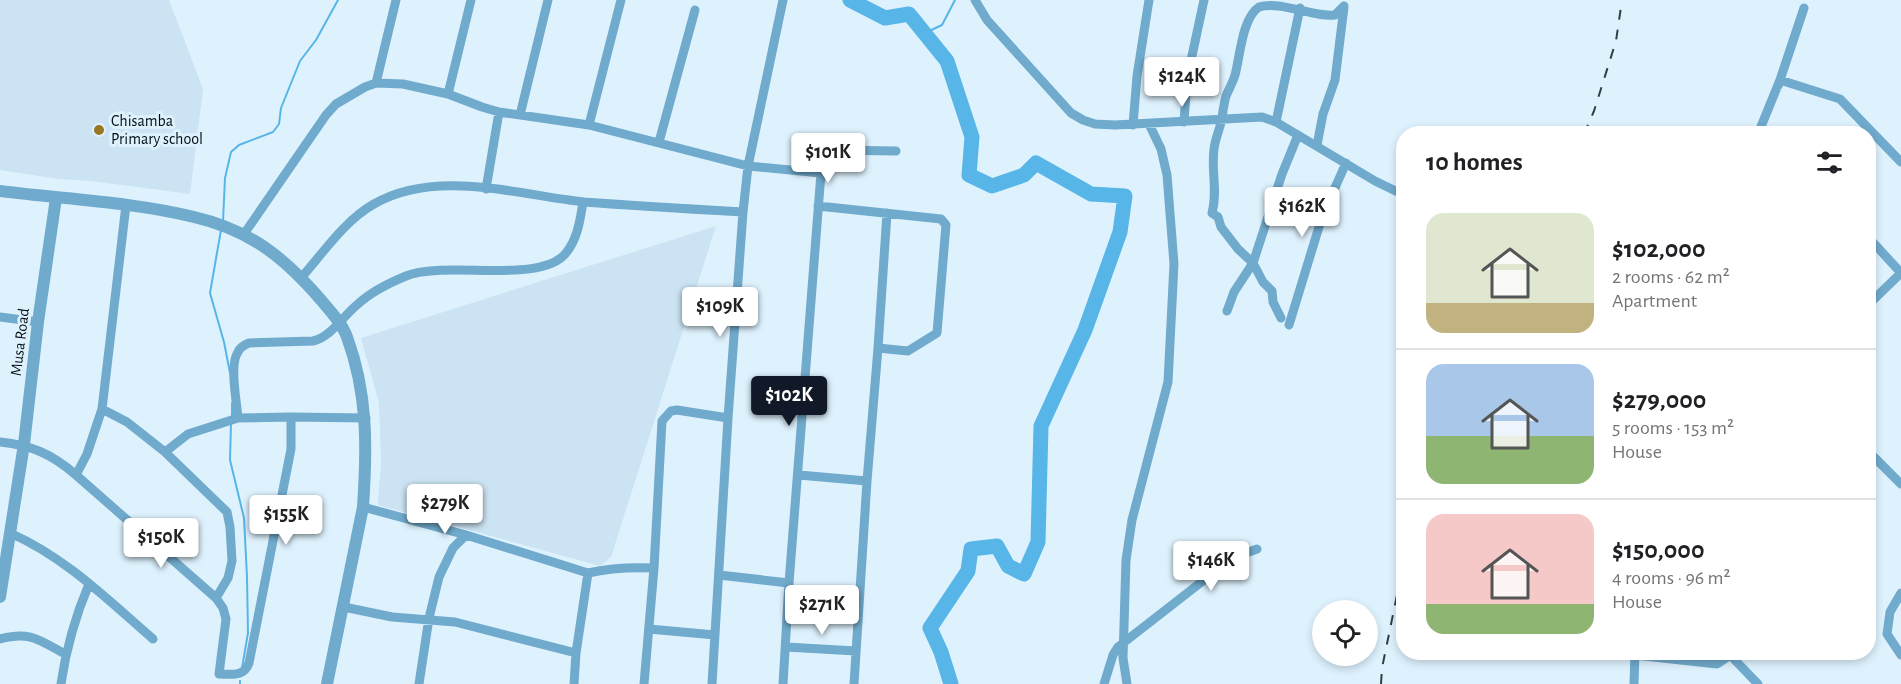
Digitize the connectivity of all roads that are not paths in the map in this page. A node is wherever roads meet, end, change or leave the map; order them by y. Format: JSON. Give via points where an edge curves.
{"nodes":[{"id":1,"x":396,"y":0,"type":"edge"},
{"id":2,"x":471,"y":0,"type":"edge"},
{"id":3,"x":548,"y":0,"type":"edge"},
{"id":4,"x":621,"y":0,"type":"edge"},
{"id":5,"x":783,"y":0,"type":"edge"},
{"id":6,"x":975,"y":0,"type":"edge"},
{"id":7,"x":1149,"y":0,"type":"edge"},
{"id":8,"x":1204,"y":0,"type":"edge"},
{"id":9,"x":1259,"y":2,"type":"edge"},
{"id":10,"x":1345,"y":3,"type":"edge"},
{"id":11,"x":1300,"y":8,"type":"junction"},
{"id":12,"x":1804,"y":8,"type":"dead end"},
{"id":13,"x":695,"y":10,"type":"dead end"},
{"id":14,"x":1339,"y":19,"type":"junction"},
{"id":15,"x":1780,"y":80,"type":"junction"},
{"id":16,"x":376,"y":83,"type":"junction"},
{"id":17,"x":448,"y":93,"type":"junction"},
{"id":18,"x":499,"y":112,"type":"junction"},
{"id":19,"x":520,"y":115,"type":"junction"},
{"id":20,"x":1222,"y":118,"type":"junction"},
{"id":21,"x":1184,"y":122,"type":"junction"},
{"id":22,"x":1276,"y":122,"type":"junction"},
{"id":23,"x":1149,"y":124,"type":"junction"},
{"id":24,"x":589,"y":125,"type":"junction"},
{"id":25,"x":1133,"y":125,"type":"junction"},
{"id":26,"x":1761,"y":126,"type":"edge"},
{"id":27,"x":1866,"y":126,"type":"edge"},
{"id":28,"x":1298,"y":135,"type":"junction"},
{"id":29,"x":1876,"y":136,"type":"edge"},
{"id":30,"x":659,"y":142,"type":"junction"},
{"id":31,"x":1317,"y":145,"type":"junction"},
{"id":32,"x":896,"y":151,"type":"dead end"},
{"id":33,"x":1901,"y":162,"type":"edge"},
{"id":34,"x":1346,"y":163,"type":"junction"},
{"id":35,"x":748,"y":166,"type":"junction"},
{"id":36,"x":821,"y":172,"type":"junction"},
{"id":37,"x":486,"y":189,"type":"junction"},
{"id":38,"x":0,"y":191,"type":"edge"},
{"id":39,"x":1396,"y":191,"type":"edge"},
{"id":40,"x":56,"y":198,"type":"junction"},
{"id":41,"x":583,"y":201,"type":"junction"},
{"id":42,"x":126,"y":205,"type":"junction"},
{"id":43,"x":818,"y":206,"type":"junction"},
{"id":44,"x":743,"y":212,"type":"junction"},
{"id":45,"x":887,"y":213,"type":"junction"},
{"id":46,"x":244,"y":234,"type":"junction"},
{"id":47,"x":1876,"y":246,"type":"edge"},
{"id":48,"x":1253,"y":263,"type":"junction"},
{"id":49,"x":1901,"y":273,"type":"edge"},
{"id":50,"x":301,"y":278,"type":"junction"},
{"id":51,"x":1876,"y":297,"type":"edge"},
{"id":52,"x":1227,"y":311,"type":"dead end"},
{"id":53,"x":0,"y":317,"type":"edge"},
{"id":54,"x":339,"y":321,"type":"junction"},
{"id":55,"x":38,"y":322,"type":"junction"},
{"id":56,"x":878,"y":348,"type":"junction"},
{"id":57,"x":102,"y":409,"type":"junction"},
{"id":58,"x":291,"y":417,"type":"junction"},
{"id":59,"x":366,"y":418,"type":"junction"},
{"id":60,"x":728,"y":418,"type":"junction"},
{"id":61,"x":232,"y":421,"type":"junction"},
{"id":62,"x":0,"y":442,"type":"edge"},
{"id":63,"x":24,"y":444,"type":"junction"},
{"id":64,"x":165,"y":452,"type":"junction"},
{"id":65,"x":1876,"y":459,"type":"edge"},
{"id":66,"x":76,"y":475,"type":"junction"},
{"id":67,"x":799,"y":475,"type":"junction"},
{"id":68,"x":867,"y":481,"type":"junction"},
{"id":69,"x":1901,"y":484,"type":"edge"},
{"id":70,"x":363,"y":507,"type":"junction"},
{"id":71,"x":10,"y":532,"type":"junction"},
{"id":72,"x":466,"y":535,"type":"junction"},
{"id":73,"x":1257,"y":549,"type":"dead end"},
{"id":74,"x":654,"y":568,"type":"junction"},
{"id":75,"x":588,"y":573,"type":"junction"},
{"id":76,"x":719,"y":575,"type":"junction"},
{"id":77,"x":1,"y":577,"type":"edge"},
{"id":78,"x":789,"y":583,"type":"junction"},
{"id":79,"x":89,"y":584,"type":"junction"},
{"id":80,"x":1901,"y":593,"type":"edge"},
{"id":81,"x":0,"y":597,"type":"edge"},
{"id":82,"x":216,"y":598,"type":"junction"},
{"id":83,"x":344,"y":607,"type":"junction"},
{"id":84,"x":429,"y":618,"type":"junction"},
{"id":85,"x":649,"y":629,"type":"junction"},
{"id":86,"x":715,"y":634,"type":"junction"},
{"id":87,"x":0,"y":639,"type":"edge"},
{"id":88,"x":153,"y":639,"type":"dead end"},
{"id":89,"x":1124,"y":644,"type":"junction"},
{"id":90,"x":786,"y":647,"type":"junction"},
{"id":91,"x":856,"y":651,"type":"junction"},
{"id":92,"x":576,"y":653,"type":"junction"},
{"id":93,"x":65,"y":654,"type":"junction"},
{"id":94,"x":1901,"y":655,"type":"edge"},
{"id":95,"x":1635,"y":660,"type":"edge"},
{"id":96,"x":1698,"y":660,"type":"edge"},
{"id":97,"x":1723,"y":660,"type":"edge"},
{"id":98,"x":1738,"y":660,"type":"edge"},
{"id":99,"x":61,"y":684,"type":"edge"},
{"id":100,"x":327,"y":684,"type":"edge"},
{"id":101,"x":418,"y":684,"type":"edge"},
{"id":102,"x":574,"y":684,"type":"edge"},
{"id":103,"x":644,"y":684,"type":"edge"},
{"id":104,"x":712,"y":684,"type":"edge"},
{"id":105,"x":783,"y":684,"type":"edge"},
{"id":106,"x":854,"y":684,"type":"edge"},
{"id":107,"x":1104,"y":684,"type":"edge"},
{"id":108,"x":1127,"y":684,"type":"edge"},
{"id":109,"x":1634,"y":684,"type":"edge"},
{"id":110,"x":1758,"y":684,"type":"edge"}],
"edges":[{"from":1,"to":16,"type":"street"},
{"from":2,"to":17,"type":"street"},
{"from":3,"to":19,"type":"street"},
{"from":4,"to":24,"type":"street"},
{"from":5,"to":35,"type":"street"},
{"from":6,"to":25,"type":"street","via":[[987,20],[1071,113],[1095,123]]},
{"from":7,"to":25,"type":"street"},
{"from":8,"to":21,"type":"street","via":[[1187,79]]},
{"from":9,"to":11,"type":"street"},
{"from":9,"to":20,"type":"street","via":[[1241,43]]},
{"from":10,"to":14,"type":"street"},
{"from":11,"to":14,"type":"street"},
{"from":11,"to":22,"type":"street"},
{"from":12,"to":15,"type":"street"},
{"from":13,"to":30,"type":"street"},
{"from":14,"to":31,"type":"street","via":[[1335,80]]},
{"from":15,"to":26,"type":"street"},
{"from":15,"to":27,"type":"street","via":[[1840,99]]},
{"from":16,"to":17,"type":"street"},
{"from":16,"to":46,"type":"street","via":[[336,104]]},
{"from":17,"to":18,"type":"street"},
{"from":18,"to":19,"type":"street"},
{"from":18,"to":37,"type":"street"},
{"from":19,"to":24,"type":"street"},
{"from":20,"to":21,"type":"street"},
{"from":20,"to":22,"type":"street","via":[[1262,117]]},
{"from":20,"to":48,"type":"street","via":[[1214,149],[1216,197],[1212,213]]},
{"from":21,"to":23,"type":"street"},
{"from":22,"to":28,"type":"street"},
{"from":23,"to":25,"type":"street"},
{"from":23,"to":89,"type":"street","via":[[1167,175],[1174,264],[1172,318],[1168,382],[1132,520],[1126,560]]},
{"from":24,"to":30,"type":"street"},
{"from":28,"to":31,"type":"street"},
{"from":28,"to":48,"type":"street"},
{"from":29,"to":33,"type":"street"},
{"from":30,"to":35,"type":"street"},
{"from":31,"to":34,"type":"street"},
{"from":32,"to":36,"type":"street","via":[[832,150]]},
{"from":34,"to":39,"type":"street"},
{"from":34,"to":48,"type":"street","via":[[1285,321],[1273,302],[1272,291]]},
{"from":35,"to":36,"type":"street"},
{"from":35,"to":44,"type":"street"},
{"from":36,"to":43,"type":"street"},
{"from":37,"to":41,"type":"street"},
{"from":37,"to":50,"type":"street","via":[[424,187],[374,204],[354,218]]},
{"from":38,"to":40,"type":"street"},
{"from":40,"to":42,"type":"street"},
{"from":40,"to":55,"type":"street","name":"Musa Road"},
{"from":41,"to":44,"type":"street"},
{"from":41,"to":54,"type":"street","via":[[577,235],[565,255],[551,263],[533,270],[431,271],[409,275],[360,302]]},
{"from":42,"to":46,"type":"street","via":[[194,217]]},
{"from":42,"to":57,"type":"street"},
{"from":43,"to":45,"type":"street"},
{"from":43,"to":67,"type":"street"},
{"from":44,"to":60,"type":"street"},
{"from":45,"to":56,"type":"street"},
{"from":45,"to":56,"type":"street","via":[[941,219],[946,225],[938,333],[908,351]]},
{"from":46,"to":50,"type":"street","via":[[278,256]]},
{"from":47,"to":49,"type":"street"},
{"from":48,"to":52,"type":"street"},
{"from":49,"to":51,"type":"street"},
{"from":50,"to":54,"type":"street"},
{"from":53,"to":55,"type":"street"},
{"from":54,"to":59,"type":"street","via":[[358,375]]},
{"from":54,"to":61,"type":"street","via":[[322,339],[249,343],[238,350],[234,360]]},
{"from":55,"to":63,"type":"street","name":"Musa Road"},
{"from":56,"to":68,"type":"street"},
{"from":57,"to":64,"type":"street","via":[[127,422]]},
{"from":57,"to":66,"type":"street"},
{"from":58,"to":59,"type":"street"},
{"from":58,"to":61,"type":"street"},
{"from":58,"to":82,"type":"street","via":[[291,449],[249,663],[243,673],[219,674],[226,619]]},
{"from":59,"to":70,"type":"street"},
{"from":60,"to":74,"type":"street","via":[[677,410],[670,411],[662,421]]},
{"from":60,"to":76,"type":"street"},
{"from":61,"to":64,"type":"street","via":[[188,434]]},
{"from":62,"to":63,"type":"street"},
{"from":63,"to":66,"type":"street","via":[[52,457]]},
{"from":63,"to":71,"type":"street","name":"Musa Road"},
{"from":64,"to":82,"type":"street","via":[[227,513],[232,561],[228,578]]},
{"from":65,"to":69,"type":"street"},
{"from":66,"to":82,"type":"street"},
{"from":67,"to":68,"type":"street"},
{"from":67,"to":78,"type":"street"},
{"from":68,"to":91,"type":"street"},
{"from":70,"to":72,"type":"street"},
{"from":70,"to":83,"type":"street"},
{"from":71,"to":77,"type":"street","name":"Musa Road"},
{"from":71,"to":79,"type":"street","via":[[53,555]]},
{"from":72,"to":75,"type":"street"},
{"from":72,"to":84,"type":"street","via":[[453,548],[440,577]]},
{"from":73,"to":89,"type":"street","via":[[1222,566]]},
{"from":74,"to":75,"type":"street"},
{"from":74,"to":85,"type":"street"},
{"from":75,"to":92,"type":"street"},
{"from":76,"to":78,"type":"street"},
{"from":76,"to":86,"type":"street"},
{"from":77,"to":81,"type":"street","name":"Musa Road"},
{"from":78,"to":90,"type":"street"},
{"from":79,"to":88,"type":"street"},
{"from":79,"to":93,"type":"street"},
{"from":80,"to":94,"type":"street","via":[[1890,612],[1887,634]]},
{"from":83,"to":84,"type":"street"},
{"from":83,"to":100,"type":"street"},
{"from":84,"to":92,"type":"street"},
{"from":84,"to":101,"type":"street"},
{"from":85,"to":86,"type":"street"},
{"from":85,"to":103,"type":"street"},
{"from":86,"to":104,"type":"street"},
{"from":87,"to":93,"type":"street","via":[[33,637]]},
{"from":89,"to":107,"type":"street","via":[[1113,655]]},
{"from":89,"to":108,"type":"street"},
{"from":90,"to":91,"type":"street"},
{"from":90,"to":105,"type":"street"},
{"from":91,"to":106,"type":"street"},
{"from":92,"to":102,"type":"street"},
{"from":93,"to":99,"type":"street"},
{"from":95,"to":109,"type":"street"},
{"from":96,"to":97,"type":"street","via":[[1717,664]]},
{"from":98,"to":110,"type":"street"}]}
